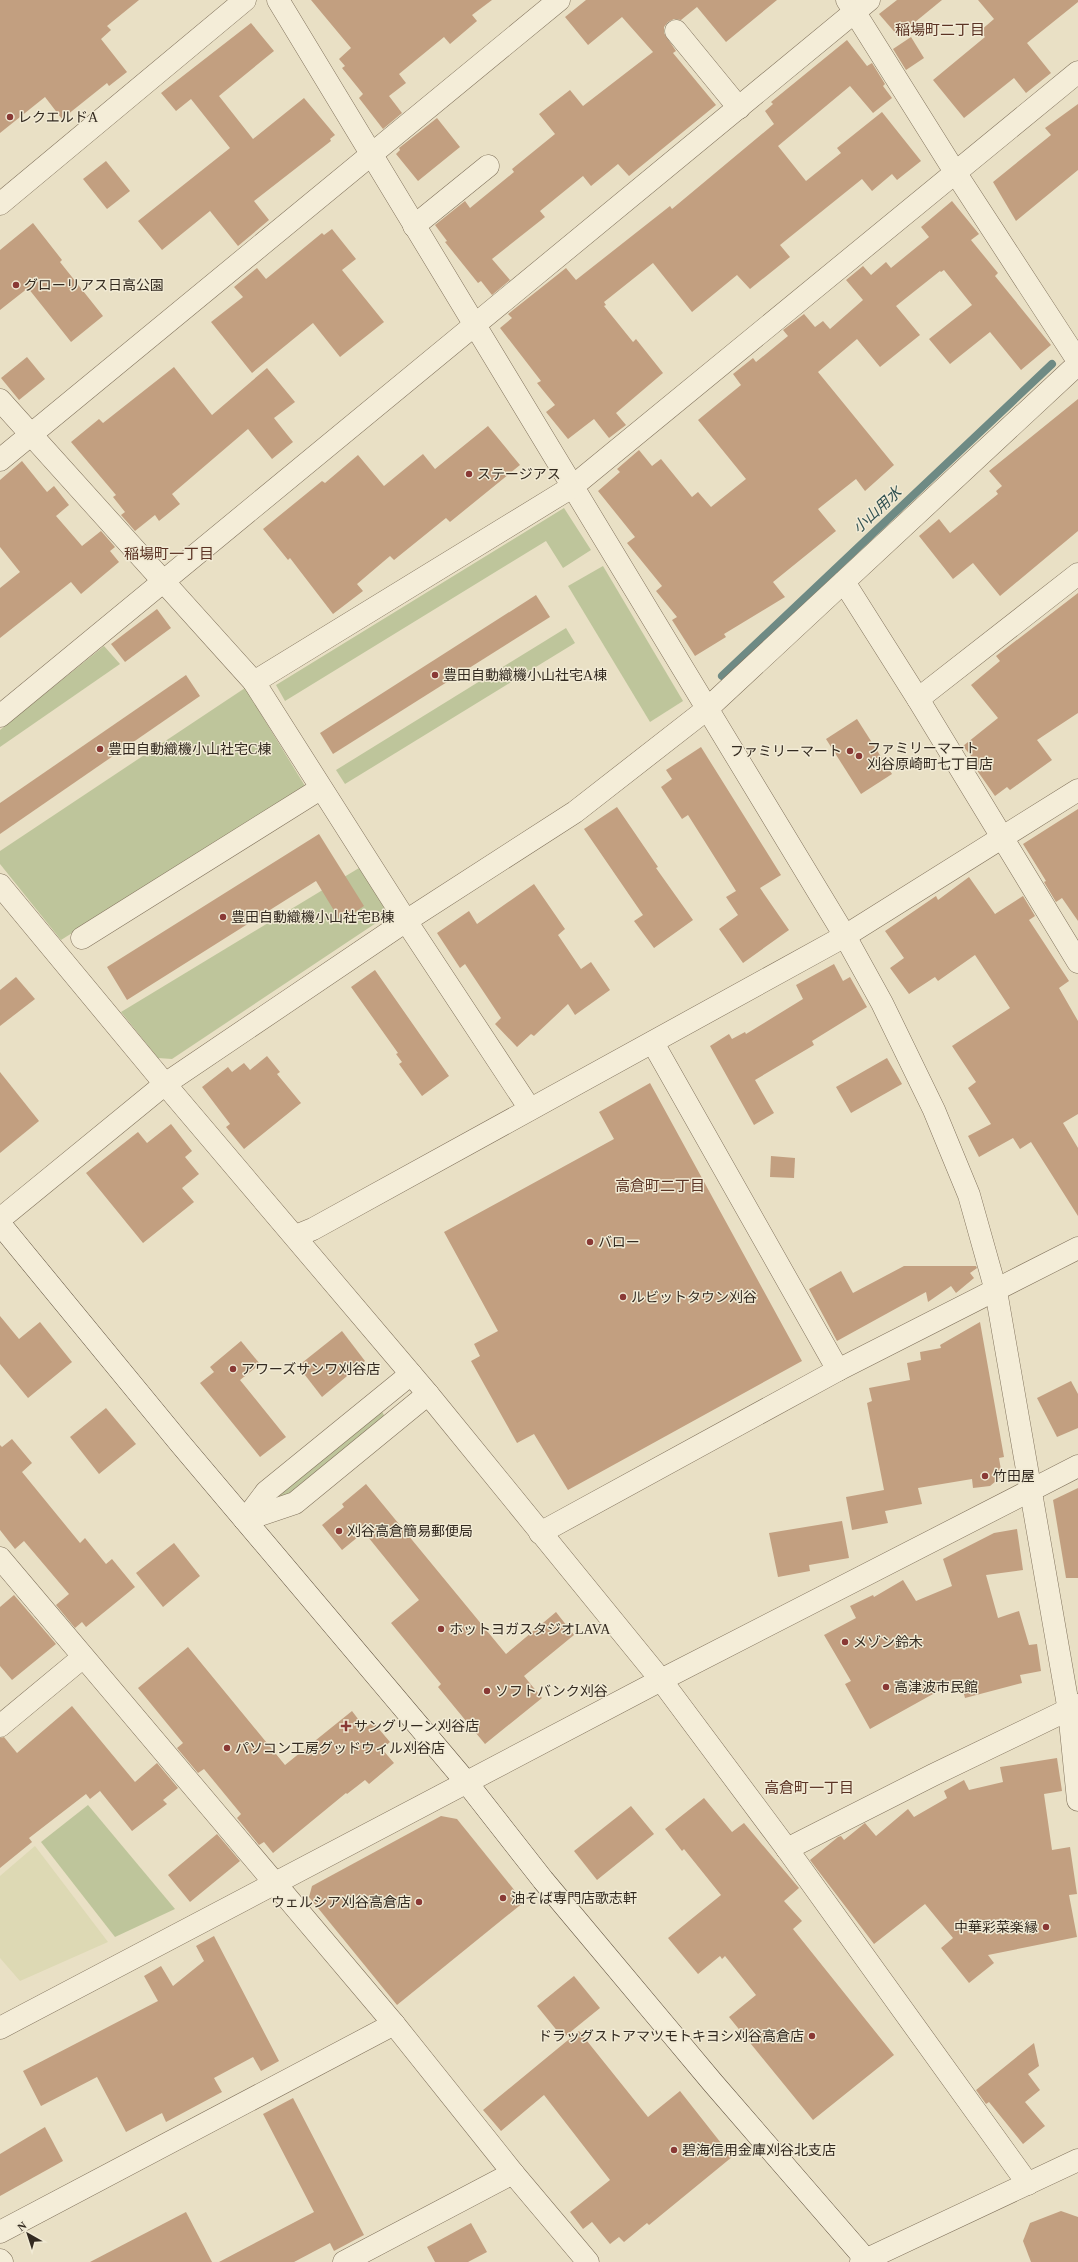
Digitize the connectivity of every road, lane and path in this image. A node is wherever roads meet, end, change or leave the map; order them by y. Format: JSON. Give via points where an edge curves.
{"nodes":[{"id":1,"x":245,"y":0,"type":"edge"},
{"id":2,"x":278,"y":0,"type":"edge"},
{"id":3,"x":559,"y":0,"type":"edge"},
{"id":4,"x":857,"y":4,"type":"edge"},
{"id":5,"x":676,"y":31,"type":"dead end"},
{"id":6,"x":1078,"y":72,"type":"edge"},
{"id":7,"x":739,"y":108,"type":"junction"},
{"id":8,"x":370,"y":155,"type":"junction"},
{"id":9,"x":488,"y":166,"type":"dead end"},
{"id":10,"x":955,"y":172,"type":"junction"},
{"id":11,"x":0,"y":204,"type":"edge"},
{"id":12,"x":414,"y":226,"type":"junction"},
{"id":13,"x":474,"y":324,"type":"junction"},
{"id":14,"x":1078,"y":362,"type":"edge"},
{"id":15,"x":0,"y":400,"type":"edge"},
{"id":16,"x":31,"y":435,"type":"junction"},
{"id":17,"x":0,"y":460,"type":"edge"},
{"id":18,"x":572,"y":487,"type":"junction"},
{"id":19,"x":1078,"y":574,"type":"edge"},
{"id":20,"x":162,"y":581,"type":"junction"},
{"id":21,"x":844,"y":582,"type":"junction"},
{"id":22,"x":254,"y":682,"type":"junction"},
{"id":23,"x":918,"y":700,"type":"junction"},
{"id":24,"x":707,"y":709,"type":"junction"},
{"id":25,"x":0,"y":716,"type":"edge"},
{"id":26,"x":320,"y":789,"type":"junction"},
{"id":27,"x":1078,"y":790,"type":"edge"},
{"id":28,"x":1002,"y":838,"type":"junction"},
{"id":29,"x":0,"y":885,"type":"edge"},
{"id":30,"x":406,"y":922,"type":"junction"},
{"id":31,"x":845,"y":936,"type":"junction"},
{"id":32,"x":82,"y":938,"type":"dead end"},
{"id":33,"x":1078,"y":962,"type":"edge"},
{"id":34,"x":653,"y":1043,"type":"junction"},
{"id":35,"x":165,"y":1084,"type":"junction"},
{"id":36,"x":530,"y":1109,"type":"junction"},
{"id":37,"x":0,"y":1219,"type":"edge"},
{"id":38,"x":0,"y":1224,"type":"edge"},
{"id":39,"x":296,"y":1236,"type":"junction"},
{"id":40,"x":1078,"y":1248,"type":"edge"},
{"id":41,"x":996,"y":1291,"type":"junction"},
{"id":42,"x":838,"y":1370,"type":"junction"},
{"id":43,"x":412,"y":1374,"type":"junction"},
{"id":44,"x":428,"y":1394,"type":"junction"},
{"id":45,"x":1078,"y":1466,"type":"edge"},
{"id":46,"x":1031,"y":1489,"type":"junction"},
{"id":47,"x":245,"y":1520,"type":"junction"},
{"id":48,"x":540,"y":1533,"type":"junction"},
{"id":49,"x":0,"y":1558,"type":"edge"},
{"id":50,"x":82,"y":1658,"type":"junction"},
{"id":51,"x":661,"y":1680,"type":"junction"},
{"id":52,"x":1074,"y":1708,"type":"edge"},
{"id":53,"x":0,"y":1726,"type":"edge"},
{"id":54,"x":468,"y":1783,"type":"junction"},
{"id":55,"x":1078,"y":1800,"type":"edge"},
{"id":56,"x":787,"y":1849,"type":"junction"},
{"id":57,"x":274,"y":1884,"type":"junction"},
{"id":58,"x":394,"y":2024,"type":"junction"},
{"id":59,"x":0,"y":2028,"type":"edge"},
{"id":60,"x":1078,"y":2160,"type":"edge"},
{"id":61,"x":513,"y":2173,"type":"junction"},
{"id":62,"x":1028,"y":2184,"type":"junction"},
{"id":63,"x":0,"y":2232,"type":"edge"},
{"id":64,"x":0,"y":2260,"type":"edge"},
{"id":65,"x":865,"y":2261,"type":"edge"},
{"id":66,"x":2,"y":2262,"type":"edge"},
{"id":67,"x":344,"y":2262,"type":"edge"},
{"id":68,"x":588,"y":2262,"type":"edge"}],
"edges":[{"from":1,"to":11,"type":"street"},
{"from":2,"to":8,"type":"street"},
{"from":3,"to":8,"type":"street"},
{"from":4,"to":7,"type":"street"},
{"from":4,"to":10,"type":"street"},
{"from":5,"to":7,"type":"street"},
{"from":6,"to":10,"type":"street"},
{"from":7,"to":13,"type":"street"},
{"from":8,"to":12,"type":"street"},
{"from":8,"to":16,"type":"street"},
{"from":9,"to":12,"type":"street"},
{"from":10,"to":14,"type":"street"},
{"from":10,"to":18,"type":"street"},
{"from":12,"to":13,"type":"street"},
{"from":13,"to":18,"type":"street"},
{"from":13,"to":20,"type":"street"},
{"from":14,"to":21,"type":"street"},
{"from":15,"to":16,"type":"street"},
{"from":16,"to":17,"type":"street"},
{"from":16,"to":20,"type":"street"},
{"from":18,"to":22,"type":"street"},
{"from":18,"to":24,"type":"street"},
{"from":19,"to":23,"type":"street"},
{"from":20,"to":22,"type":"street"},
{"from":20,"to":25,"type":"street"},
{"from":21,"to":23,"type":"street"},
{"from":21,"to":24,"type":"street"},
{"from":22,"to":26,"type":"street"},
{"from":23,"to":28,"type":"street"},
{"from":24,"to":30,"type":"street","via":[[575,812]]},
{"from":24,"to":31,"type":"street"},
{"from":26,"to":30,"type":"street"},
{"from":26,"to":32,"type":"street"},
{"from":27,"to":28,"type":"street"},
{"from":28,"to":31,"type":"street"},
{"from":28,"to":33,"type":"street"},
{"from":29,"to":35,"type":"street"},
{"from":30,"to":35,"type":"street"},
{"from":30,"to":36,"type":"street"},
{"from":31,"to":34,"type":"street"},
{"from":31,"to":41,"type":"street","via":[[882,1003],[934,1110],[969,1194]]},
{"from":34,"to":36,"type":"street"},
{"from":34,"to":42,"type":"street"},
{"from":35,"to":37,"type":"street"},
{"from":35,"to":39,"type":"street"},
{"from":36,"to":39,"type":"street"},
{"from":38,"to":47,"type":"street"},
{"from":39,"to":43,"type":"street"},
{"from":40,"to":41,"type":"street"},
{"from":41,"to":42,"type":"street"},
{"from":41,"to":46,"type":"street"},
{"from":42,"to":48,"type":"street"},
{"from":43,"to":44,"type":"street"},
{"from":43,"to":47,"type":"street","via":[[266,1492]]},
{"from":44,"to":47,"type":"street","via":[[295,1503]]},
{"from":44,"to":48,"type":"street"},
{"from":45,"to":46,"type":"street"},
{"from":46,"to":51,"type":"street"},
{"from":46,"to":52,"type":"street"},
{"from":47,"to":54,"type":"street"},
{"from":48,"to":51,"type":"street"},
{"from":49,"to":50,"type":"street"},
{"from":50,"to":53,"type":"street"},
{"from":50,"to":57,"type":"street"},
{"from":51,"to":54,"type":"street"},
{"from":51,"to":56,"type":"street"},
{"from":52,"to":55,"type":"street"},
{"from":52,"to":56,"type":"street","via":[[933,1775]]},
{"from":54,"to":57,"type":"street"},
{"from":54,"to":65,"type":"street","via":[[542,1880]]},
{"from":56,"to":62,"type":"street"},
{"from":57,"to":58,"type":"street"},
{"from":57,"to":59,"type":"street"},
{"from":58,"to":61,"type":"street"},
{"from":58,"to":63,"type":"street"},
{"from":60,"to":62,"type":"street"},
{"from":61,"to":67,"type":"street"},
{"from":61,"to":68,"type":"street"},
{"from":62,"to":65,"type":"street"},
{"from":64,"to":66,"type":"street"}]}
